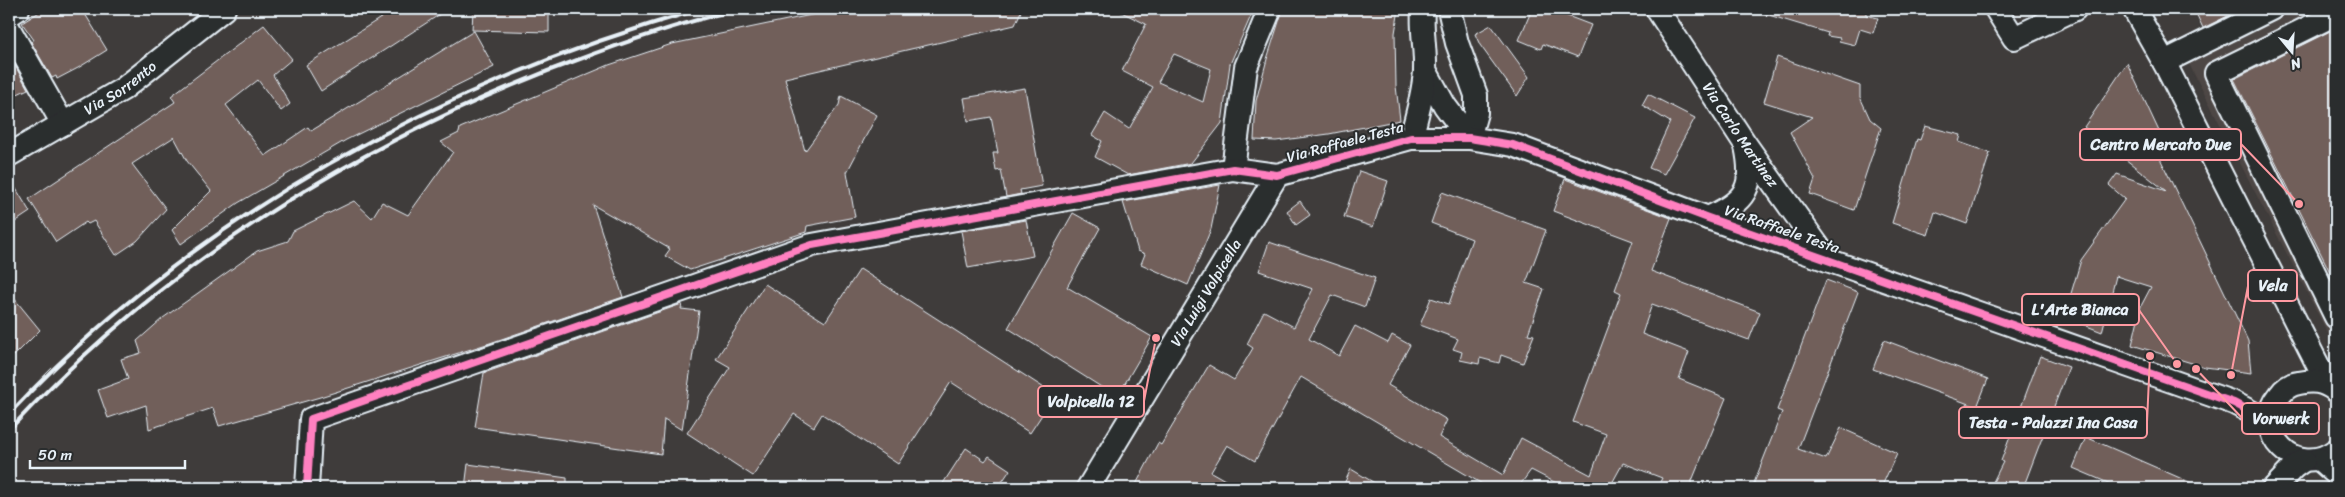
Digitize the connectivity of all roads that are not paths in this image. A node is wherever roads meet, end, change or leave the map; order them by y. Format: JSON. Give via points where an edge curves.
{"nodes":[{"id":1,"x":224,"y":9,"type":"edge"},
{"id":2,"x":1270,"y":9,"type":"edge"},
{"id":3,"x":1423,"y":9,"type":"edge"},
{"id":4,"x":1450,"y":9,"type":"edge"},
{"id":5,"x":1657,"y":9,"type":"edge"},
{"id":6,"x":1996,"y":9,"type":"edge"},
{"id":7,"x":2075,"y":9,"type":"edge"},
{"id":8,"x":2134,"y":9,"type":"edge"},
{"id":9,"x":2271,"y":9,"type":"edge"},
{"id":10,"x":13,"y":14,"type":"edge"},
{"id":11,"x":2336,"y":14,"type":"edge"},
{"id":12,"x":2164,"y":62,"type":"junction"},
{"id":13,"x":1425,"y":70,"type":"junction"},
{"id":14,"x":63,"y":124,"type":"junction"},
{"id":15,"x":1412,"y":138,"type":"junction"},
{"id":16,"x":1469,"y":138,"type":"junction"},
{"id":17,"x":1746,"y":145,"type":"junction"},
{"id":18,"x":9,"y":155,"type":"edge"},
{"id":19,"x":1233,"y":169,"type":"junction"},
{"id":20,"x":1277,"y":175,"type":"junction"},
{"id":21,"x":1708,"y":218,"type":"junction"},
{"id":22,"x":1828,"y":260,"type":"junction"},
{"id":23,"x":2336,"y":316,"type":"edge"},
{"id":24,"x":2310,"y":352,"type":"junction"},
{"id":25,"x":2304,"y":382,"type":"junction"},
{"id":26,"x":2334,"y":388,"type":"edge"},
{"id":27,"x":2275,"y":400,"type":"junction"},
{"id":28,"x":2234,"y":403,"type":"junction"},
{"id":29,"x":2270,"y":422,"type":"junction"},
{"id":30,"x":2320,"y":457,"type":"edge"},
{"id":31,"x":2336,"y":474,"type":"edge"},
{"id":32,"x":307,"y":488,"type":"edge"},
{"id":33,"x":1088,"y":488,"type":"edge"},
{"id":34,"x":2274,"y":488,"type":"edge"}],
"edges":[{"from":1,"to":14,"type":"street","name":"Via Sorrento","via":[[123,89]]},
{"from":2,"to":19,"type":"street","via":[[1246,67]]},
{"from":3,"to":13,"type":"street"},
{"from":4,"to":16,"type":"street","via":[[1457,43],[1476,95],[1476,113]]},
{"from":5,"to":17,"type":"street","name":"Via Carlo Martinez"},
{"from":6,"to":7,"type":"street","via":[[2014,38]]},
{"from":8,"to":12,"type":"street"},
{"from":9,"to":12,"type":"street"},
{"from":10,"to":14,"type":"street"},
{"from":11,"to":23,"type":"street","via":[[2216,73]]},
{"from":12,"to":24,"type":"street"},
{"from":13,"to":15,"type":"street"},
{"from":13,"to":16,"type":"street","via":[[1445,106]]},
{"from":14,"to":18,"type":"street","name":"Via Sorrento"},
{"from":15,"to":16,"type":"street","name":"Via Raffaele Testa"},
{"from":15,"to":20,"type":"street","name":"Via Raffaele Testa"},
{"from":16,"to":21,"type":"street","name":"Via Raffaele Testa","via":[[1513,144]]},
{"from":17,"to":21,"type":"street","via":[[1750,166],[1742,198],[1734,206]]},
{"from":17,"to":22,"type":"street","name":"Via Carlo Martinez"},
{"from":19,"to":20,"type":"street"},
{"from":19,"to":32,"type":"street","via":[[812,246],[783,255],[311,419]]},
{"from":20,"to":33,"type":"street","name":"Via Luigi Volpicella"},
{"from":21,"to":22,"type":"street","name":"Via Raffaele Testa"},
{"from":22,"to":28,"type":"street","name":"Via Raffaele Testa"},
{"from":24,"to":25,"type":"street"},
{"from":24,"to":26,"type":"street"},
{"from":25,"to":26,"type":"street","via":[[2313,380]]},
{"from":25,"to":27,"type":"street","via":[[2294,383]]},
{"from":27,"to":28,"type":"street","name":"Via Raffaele Testa"},
{"from":27,"to":29,"type":"street"},
{"from":28,"to":29,"type":"street","name":"Via Raffaele Testa"},
{"from":29,"to":30,"type":"street","via":[[2278,444],[2292,456]]},
{"from":30,"to":31,"type":"street"},
{"from":30,"to":34,"type":"street","via":[[2294,467]]}]}
